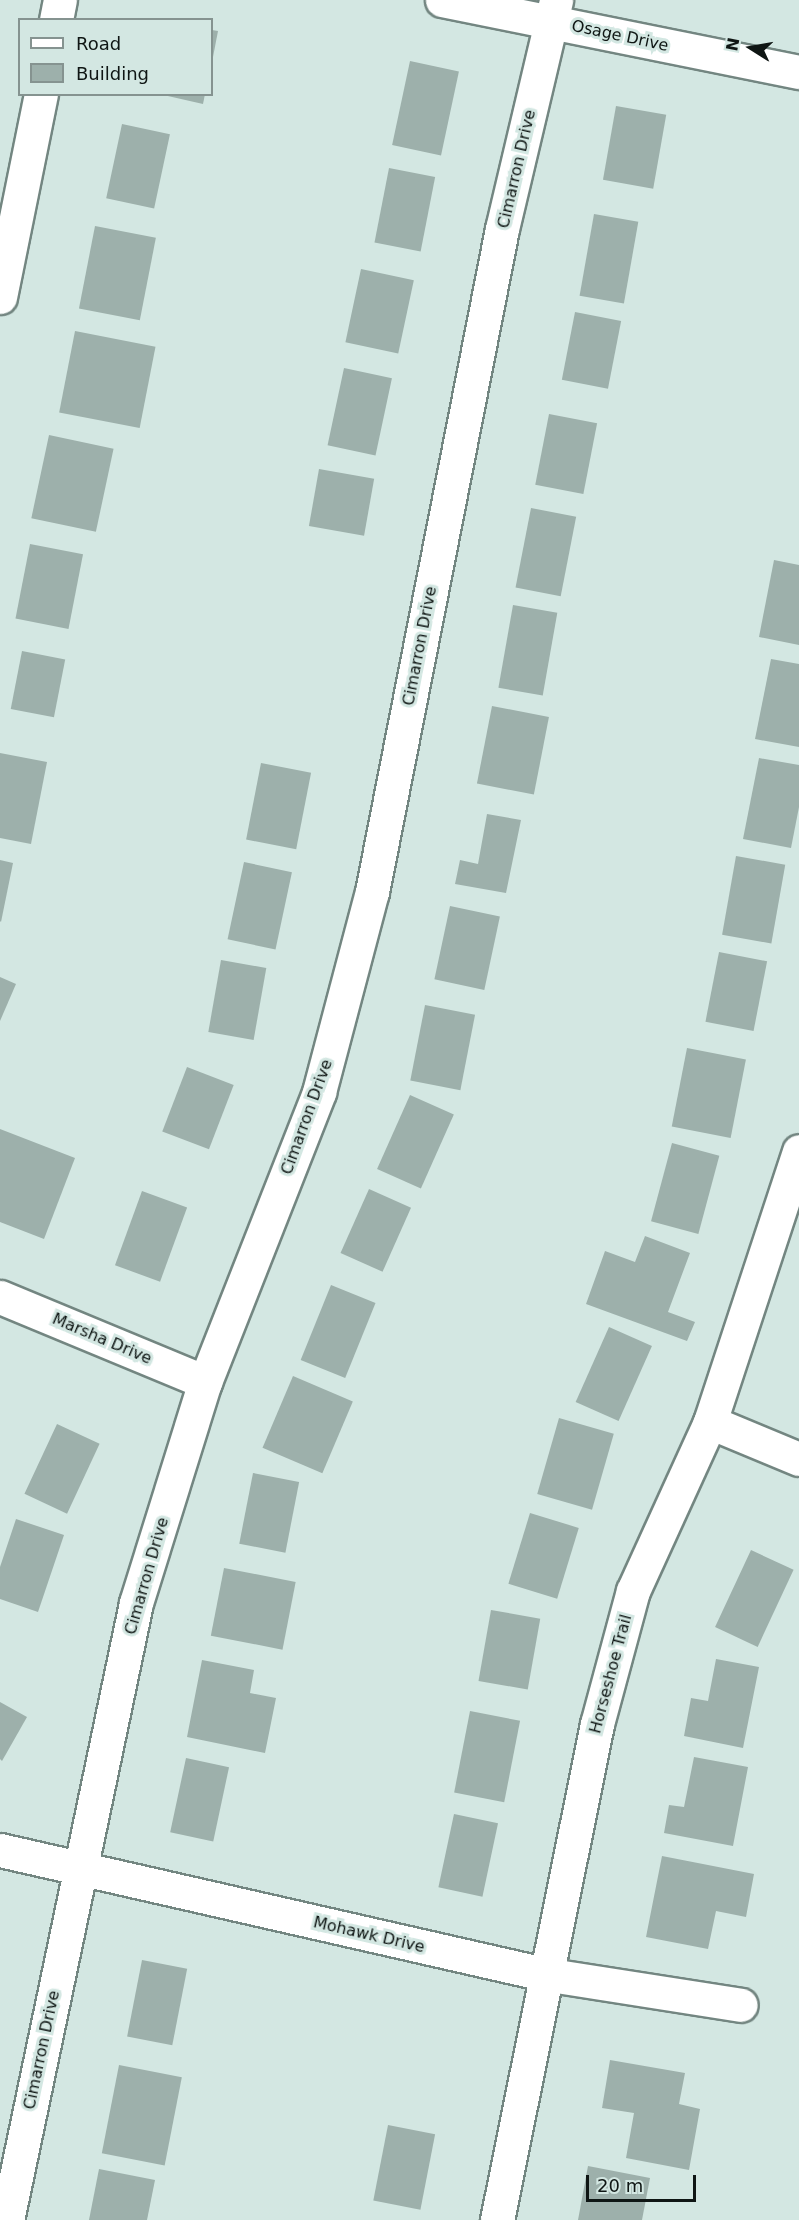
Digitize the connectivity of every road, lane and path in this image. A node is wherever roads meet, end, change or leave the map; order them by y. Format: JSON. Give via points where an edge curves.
{"nodes":[{"id":1,"x":60,"y":0,"type":"edge"},
{"id":2,"x":442,"y":0,"type":"edge"},
{"id":3,"x":554,"y":11,"type":"edge"},
{"id":4,"x":56,"y":18,"type":"edge"},
{"id":5,"x":799,"y":72,"type":"edge"},
{"id":6,"x":41,"y":96,"type":"edge"},
{"id":7,"x":0,"y":297,"type":"edge"},
{"id":8,"x":799,"y":1151,"type":"edge"},
{"id":9,"x":0,"y":1297,"type":"edge"},
{"id":10,"x":205,"y":1382,"type":"junction"},
{"id":11,"x":710,"y":1422,"type":"junction"},
{"id":12,"x":799,"y":1459,"type":"edge"},
{"id":13,"x":0,"y":1850,"type":"edge"},
{"id":14,"x":80,"y":1870,"type":"junction"},
{"id":15,"x":544,"y":1974,"type":"junction"},
{"id":16,"x":741,"y":2005,"type":"dead end"},
{"id":17,"x":6,"y":2220,"type":"edge"},
{"id":18,"x":497,"y":2220,"type":"edge"}],
"edges":[{"from":1,"to":4,"type":"street"},
{"from":2,"to":3,"type":"street","name":"Osage Drive"},
{"from":3,"to":5,"type":"street","name":"Osage Drive"},
{"from":3,"to":10,"type":"street","name":"Cimarron Drive","via":[[502,229],[372,892],[319,1092]]},
{"from":6,"to":7,"type":"street"},
{"from":8,"to":11,"type":"street","name":"Horseshoe Trail"},
{"from":9,"to":10,"type":"street","name":"Marsha Drive"},
{"from":10,"to":14,"type":"street","name":"Cimarron Drive","via":[[136,1603]]},
{"from":11,"to":12,"type":"street"},
{"from":11,"to":15,"type":"street","name":"Horseshoe Trail","via":[[633,1592],[597,1724]]},
{"from":13,"to":14,"type":"street","name":"Mohawk Drive"},
{"from":14,"to":15,"type":"street","name":"Mohawk Drive"},
{"from":14,"to":17,"type":"street","name":"Cimarron Drive"},
{"from":15,"to":16,"type":"street","name":"Mohawk Drive"},
{"from":15,"to":18,"type":"street","name":"Horseshoe Trail"}]}
